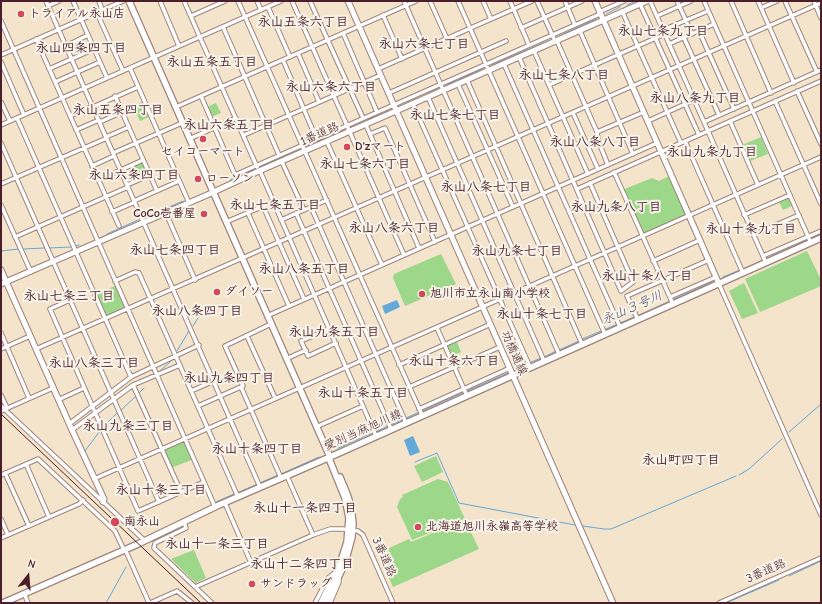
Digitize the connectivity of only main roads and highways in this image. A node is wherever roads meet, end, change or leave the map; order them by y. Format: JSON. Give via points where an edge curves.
{"nodes":[{"id":1,"x":129,"y":1,"type":"edge"},
{"id":2,"x":821,"y":238,"type":"edge"},
{"id":3,"x":330,"y":457,"type":"junction"},
{"id":4,"x":328,"y":593,"type":"junction"},
{"id":5,"x":3,"y":603,"type":"edge"},
{"id":6,"x":320,"y":603,"type":"edge"},
{"id":7,"x":326,"y":603,"type":"edge"}],
"edges":[{"from":1,"to":3,"type":"main road"},
{"from":2,"to":3,"type":"main road","name":"愛別当麻旭川線","via":[[809,240],[719,284],[671,301],[558,351],[513,375],[420,412]]},
{"from":3,"to":4,"type":"main road","via":[[346,502],[351,529],[338,573]]},
{"from":3,"to":5,"type":"main road","name":"愛別当麻旭川線","via":[[237,494],[225,503],[145,541]]},
{"from":4,"to":6,"type":"main road"},
{"from":4,"to":7,"type":"main road"}]}
